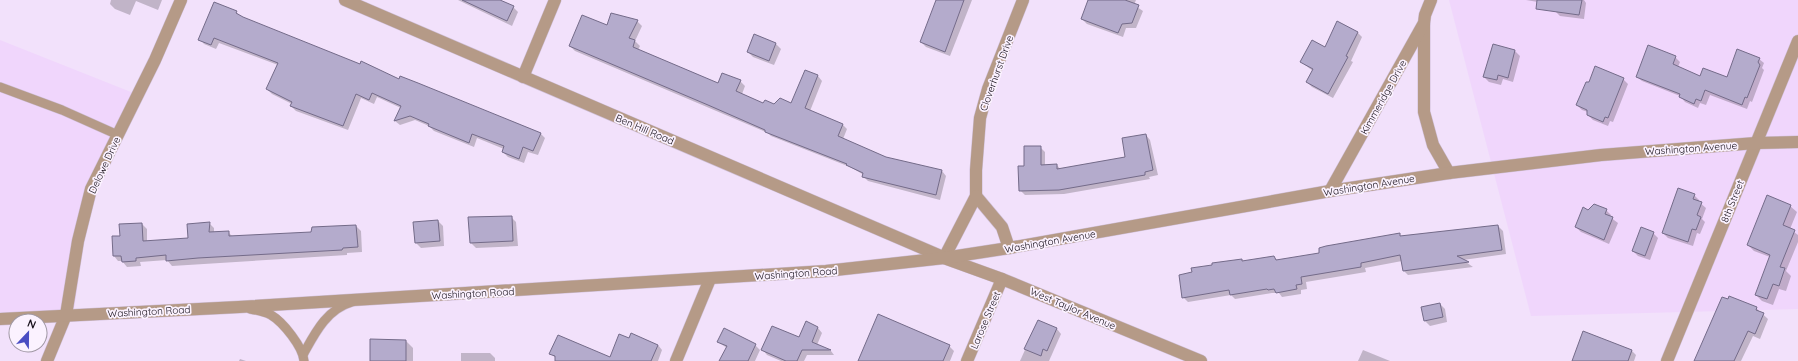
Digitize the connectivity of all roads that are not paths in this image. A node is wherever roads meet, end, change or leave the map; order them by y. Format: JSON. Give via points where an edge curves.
{"nodes":[{"id":1,"x":181,"y":0,"type":"edge"},
{"id":2,"x":345,"y":0,"type":"edge"},
{"id":3,"x":556,"y":0,"type":"edge"},
{"id":4,"x":1023,"y":0,"type":"edge"},
{"id":5,"x":1431,"y":0,"type":"edge"},
{"id":6,"x":1424,"y":23,"type":"junction"},
{"id":7,"x":1798,"y":41,"type":"edge"},
{"id":8,"x":523,"y":77,"type":"junction"},
{"id":9,"x":0,"y":87,"type":"edge"},
{"id":10,"x":118,"y":135,"type":"junction"},
{"id":11,"x":1798,"y":142,"type":"edge"},
{"id":12,"x":1756,"y":143,"type":"junction"},
{"id":13,"x":1449,"y":173,"type":"junction"},
{"id":14,"x":1330,"y":191,"type":"junction"},
{"id":15,"x":976,"y":196,"type":"junction"},
{"id":16,"x":1009,"y":248,"type":"junction"},
{"id":17,"x":944,"y":258,"type":"junction"},
{"id":18,"x":710,"y":279,"type":"junction"},
{"id":19,"x":1002,"y":279,"type":"junction"},
{"id":20,"x":361,"y":300,"type":"junction"},
{"id":21,"x":239,"y":307,"type":"junction"},
{"id":22,"x":66,"y":315,"type":"junction"},
{"id":23,"x":0,"y":319,"type":"edge"},
{"id":24,"x":304,"y":357,"type":"edge"},
{"id":25,"x":47,"y":361,"type":"edge"},
{"id":26,"x":676,"y":361,"type":"edge"},
{"id":27,"x":967,"y":361,"type":"edge"},
{"id":28,"x":1201,"y":361,"type":"edge"},
{"id":29,"x":1667,"y":361,"type":"edge"}],
"edges":[{"from":1,"to":10,"type":"street","name":"Delowe Drive"},
{"from":2,"to":8,"type":"street","name":"Ben Hill Road"},
{"from":3,"to":8,"type":"street"},
{"from":4,"to":15,"type":"street","name":"Cloverhurst Drive","via":[[988,89],[980,118]]},
{"from":5,"to":6,"type":"street","name":"Kimmeridge Drive"},
{"from":6,"to":13,"type":"street","via":[[1424,112],[1433,145]]},
{"from":6,"to":14,"type":"street","name":"Kimmeridge Drive"},
{"from":7,"to":12,"type":"street","name":"8th Street"},
{"from":8,"to":17,"type":"street","name":"Ben Hill Road"},
{"from":9,"to":10,"type":"lane","via":[[62,110]]},
{"from":10,"to":22,"type":"street","name":"Delowe Drive","via":[[91,189],[78,241]]},
{"from":11,"to":12,"type":"street","name":"Washington Avenue"},
{"from":12,"to":13,"type":"street","name":"Washington Avenue","via":[[1601,155]]},
{"from":12,"to":29,"type":"street","name":"8th Street"},
{"from":13,"to":14,"type":"street","name":"Washington Avenue"},
{"from":14,"to":16,"type":"street","name":"Washington Avenue"},
{"from":15,"to":16,"type":"street","via":[[1002,227]]},
{"from":15,"to":17,"type":"street","name":"Cloverhurst Drive"},
{"from":16,"to":17,"type":"street","name":"Washington Avenue"},
{"from":17,"to":18,"type":"street","name":"Washington Road","via":[[826,271]]},
{"from":17,"to":19,"type":"street","name":"West Taylor Avenue"},
{"from":18,"to":20,"type":"street","name":"Washington Road"},
{"from":18,"to":26,"type":"street"},
{"from":19,"to":27,"type":"street","name":"Larose Street"},
{"from":19,"to":28,"type":"street","name":"West Taylor Avenue"},
{"from":20,"to":21,"type":"street","name":"Washington Road"},
{"from":20,"to":24,"type":"lane","via":[[345,304],[331,313],[319,327]]},
{"from":21,"to":22,"type":"street","name":"Washington Road"},
{"from":21,"to":24,"type":"lane","via":[[271,315],[284,327]]},
{"from":22,"to":23,"type":"street","name":"Washington Road"},
{"from":22,"to":25,"type":"street","name":"Delowe Drive"}]}
